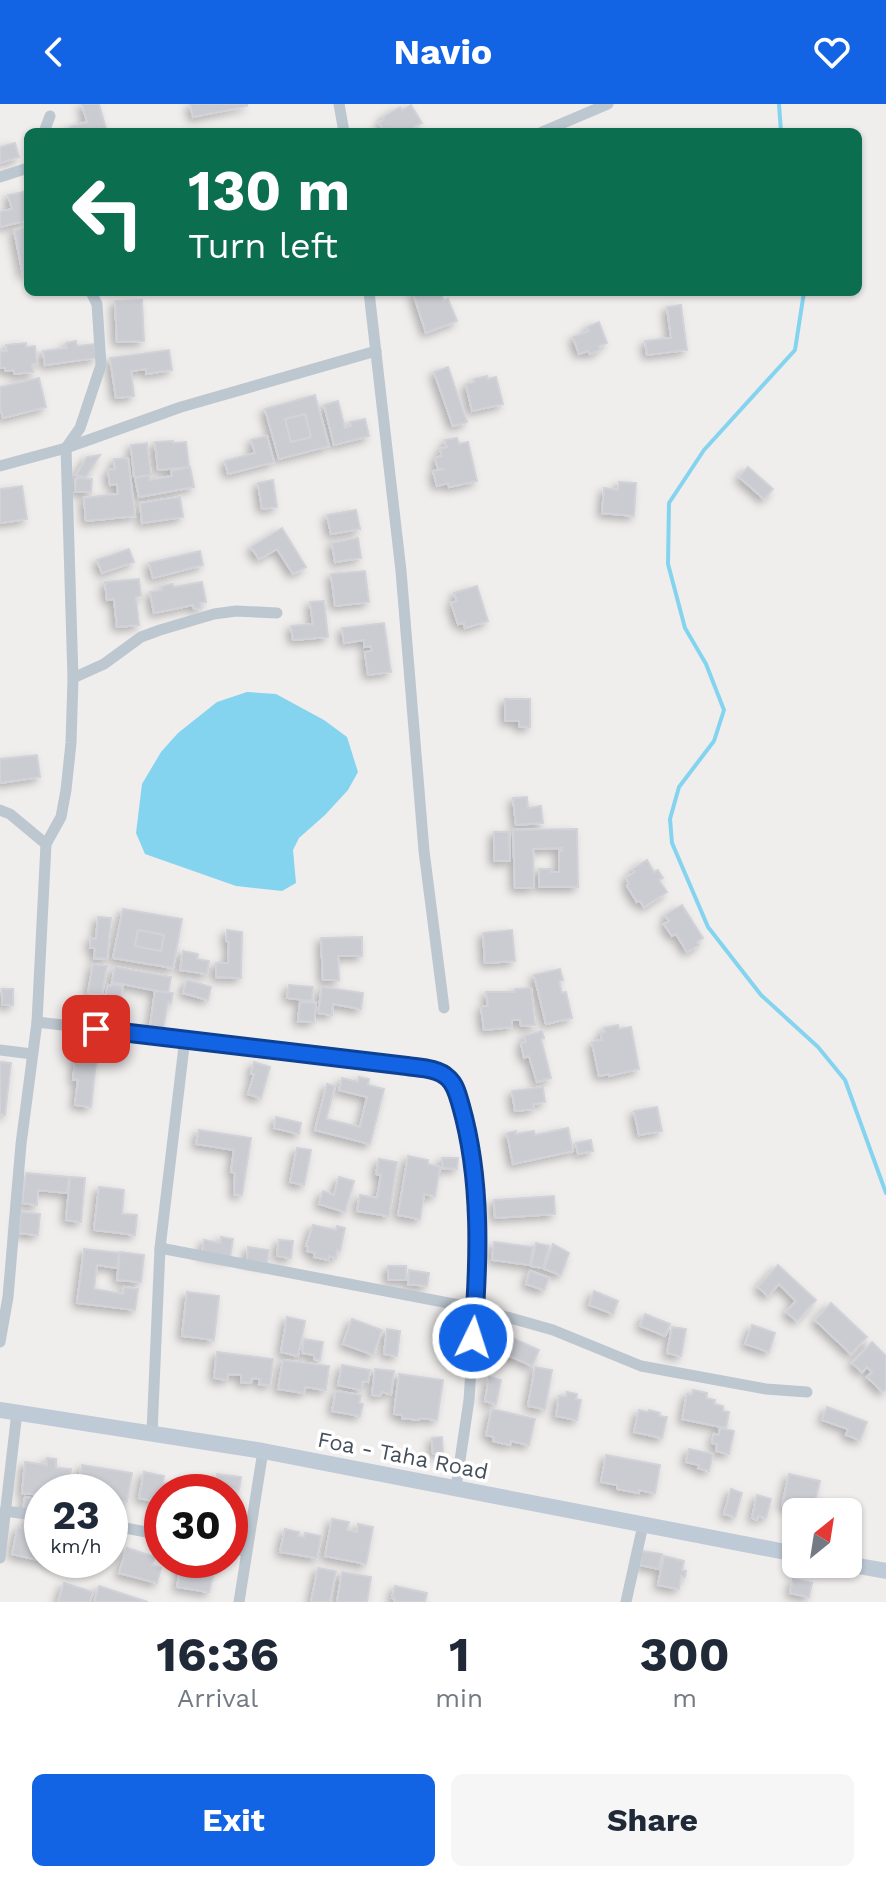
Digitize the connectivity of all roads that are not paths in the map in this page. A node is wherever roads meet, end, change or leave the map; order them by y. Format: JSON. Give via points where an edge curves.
{"nodes":[{"id":1,"x":339,"y":104,"type":"edge"},
{"id":2,"x":608,"y":104,"type":"edge"},
{"id":3,"x":50,"y":116,"type":"dead end"},
{"id":4,"x":46,"y":128,"type":"edge"},
{"id":5,"x":343,"y":128,"type":"edge"},
{"id":6,"x":551,"y":128,"type":"edge"},
{"id":7,"x":24,"y":170,"type":"edge"},
{"id":8,"x":0,"y":177,"type":"edge"},
{"id":9,"x":93,"y":296,"type":"edge"},
{"id":10,"x":369,"y":296,"type":"edge"},
{"id":11,"x":376,"y":351,"type":"junction"},
{"id":12,"x":66,"y":448,"type":"junction"},
{"id":13,"x":0,"y":466,"type":"edge"},
{"id":14,"x":277,"y":613,"type":"dead end"},
{"id":15,"x":73,"y":678,"type":"junction"},
{"id":16,"x":0,"y":810,"type":"edge"},
{"id":17,"x":46,"y":844,"type":"junction"},
{"id":18,"x":444,"y":1008,"type":"dead end"},
{"id":19,"x":37,"y":1022,"type":"junction"},
{"id":20,"x":185,"y":1038,"type":"junction"},
{"id":21,"x":0,"y":1050,"type":"edge"},
{"id":22,"x":32,"y":1054,"type":"junction"},
{"id":23,"x":0,"y":1234,"type":"edge"},
{"id":24,"x":13,"y":1235,"type":"junction"},
{"id":25,"x":160,"y":1248,"type":"junction"},
{"id":26,"x":475,"y":1308,"type":"junction"},
{"id":27,"x":0,"y":1342,"type":"edge"},
{"id":28,"x":807,"y":1392,"type":"dead end"},
{"id":29,"x":8,"y":1411,"type":"edge"},
{"id":30,"x":152,"y":1433,"type":"junction"},
{"id":31,"x":263,"y":1451,"type":"junction"},
{"id":32,"x":456,"y":1487,"type":"junction"},
{"id":33,"x":5,"y":1511,"type":"junction"},
{"id":34,"x":24,"y":1514,"type":"edge"},
{"id":35,"x":643,"y":1525,"type":"junction"},
{"id":36,"x":248,"y":1539,"type":"edge"},
{"id":37,"x":782,"y":1551,"type":"edge"},
{"id":38,"x":0,"y":1558,"type":"edge"},
{"id":39,"x":862,"y":1567,"type":"edge"},
{"id":40,"x":886,"y":1571,"type":"edge"},
{"id":41,"x":242,"y":1578,"type":"edge"},
{"id":42,"x":239,"y":1602,"type":"edge"},
{"id":43,"x":626,"y":1602,"type":"edge"}],
"edges":[{"from":1,"to":5,"type":"street"},
{"from":2,"to":6,"type":"street"},
{"from":3,"to":4,"type":"street"},
{"from":7,"to":8,"type":"street"},
{"from":9,"to":12,"type":"street","via":[[101,365],[80,428]]},
{"from":10,"to":11,"type":"street"},
{"from":11,"to":12,"type":"street","via":[[181,407]]},
{"from":11,"to":18,"type":"street"},
{"from":12,"to":13,"type":"street"},
{"from":12,"to":15,"type":"street"},
{"from":14,"to":15,"type":"street","via":[[214,614],[160,630]]},
{"from":15,"to":17,"type":"street","via":[[66,790],[61,817]]},
{"from":16,"to":17,"type":"street"},
{"from":17,"to":19,"type":"street"},
{"from":19,"to":20,"type":"street"},
{"from":19,"to":22,"type":"street"},
{"from":20,"to":25,"type":"street"},
{"from":20,"to":26,"type":"street","via":[[407,1066],[448,1077],[468,1130],[478,1222]]},
{"from":21,"to":22,"type":"street"},
{"from":22,"to":24,"type":"street"},
{"from":23,"to":24,"type":"street"},
{"from":24,"to":27,"type":"street"},
{"from":25,"to":26,"type":"street"},
{"from":25,"to":30,"type":"street"},
{"from":26,"to":28,"type":"street","via":[[553,1330],[641,1366]]},
{"from":26,"to":32,"type":"street"},
{"from":29,"to":30,"type":"street","name":"Foa - Taha Road"},
{"from":29,"to":33,"type":"street"},
{"from":30,"to":31,"type":"street","name":"Foa - Taha Road"},
{"from":31,"to":32,"type":"street","name":"Foa - Taha Road"},
{"from":31,"to":36,"type":"street"},
{"from":32,"to":35,"type":"street","name":"Foa - Taha Road"},
{"from":33,"to":34,"type":"street"},
{"from":33,"to":38,"type":"street"},
{"from":35,"to":37,"type":"street","name":"Foa - Taha Road"},
{"from":35,"to":43,"type":"street"},
{"from":39,"to":40,"type":"street"},
{"from":41,"to":42,"type":"street"}]}
